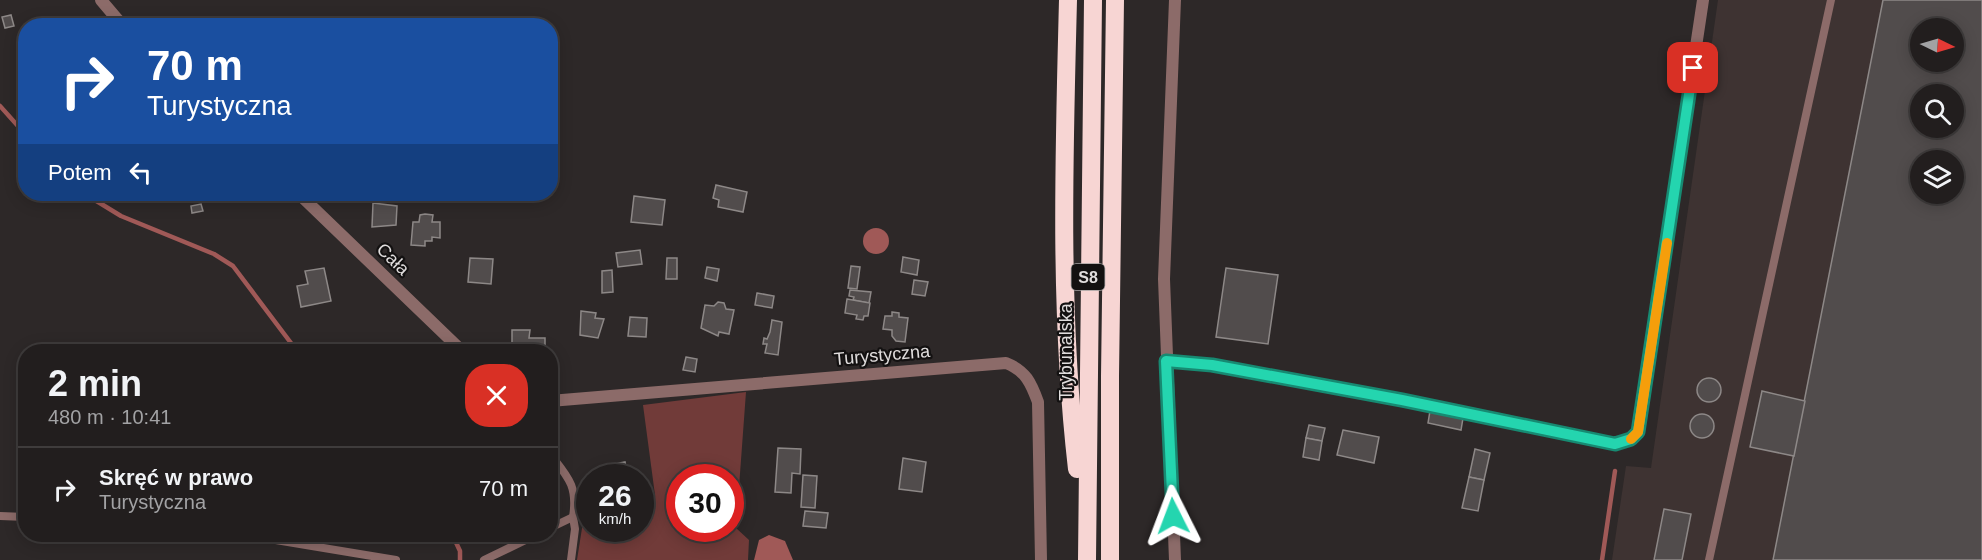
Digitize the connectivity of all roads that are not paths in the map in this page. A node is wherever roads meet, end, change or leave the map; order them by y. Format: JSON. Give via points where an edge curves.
{"nodes":[{"id":1,"x":101,"y":0,"type":"edge"},
{"id":2,"x":1068,"y":0,"type":"edge"},
{"id":3,"x":1093,"y":0,"type":"edge"},
{"id":4,"x":1115,"y":0,"type":"edge"},
{"id":5,"x":1175,"y":0,"type":"edge"},
{"id":6,"x":1703,"y":0,"type":"edge"},
{"id":7,"x":1831,"y":0,"type":"edge"},
{"id":8,"x":116,"y":18,"type":"edge"},
{"id":9,"x":306,"y":201,"type":"edge"},
{"id":10,"x":455,"y":344,"type":"edge"},
{"id":11,"x":1166,"y":361,"type":"junction"},
{"id":12,"x":558,"y":400,"type":"edge"},
{"id":13,"x":558,"y":465,"type":"edge"},
{"id":14,"x":0,"y":516,"type":"edge"},
{"id":15,"x":18,"y":517,"type":"edge"},
{"id":16,"x":573,"y":517,"type":"junction"},
{"id":17,"x":558,"y":524,"type":"edge"},
{"id":18,"x":287,"y":542,"type":"edge"},
{"id":19,"x":521,"y":542,"type":"edge"},
{"id":20,"x":1087,"y":557,"type":"edge"},
{"id":21,"x":396,"y":560,"type":"edge"},
{"id":22,"x":484,"y":560,"type":"edge"},
{"id":23,"x":571,"y":560,"type":"edge"},
{"id":24,"x":1041,"y":560,"type":"edge"},
{"id":25,"x":1110,"y":560,"type":"edge"},
{"id":26,"x":1175,"y":560,"type":"edge"},
{"id":27,"x":1709,"y":560,"type":"edge"}],
"edges":[{"from":1,"to":8,"type":"street"},
{"from":2,"to":20,"type":"highway","via":[[1063,291]]},
{"from":3,"to":20,"type":"highway","name":"Trybunalska","number":"S8"},
{"from":4,"to":25,"type":"highway","number":"S8"},
{"from":5,"to":11,"type":"street","via":[[1164,279]]},
{"from":6,"to":11,"type":"street","via":[[1638,432],[1631,439],[1615,444],[1402,400],[1212,365]]},
{"from":7,"to":27,"type":"lane"},
{"from":9,"to":10,"type":"street","name":"Cała"},
{"from":11,"to":26,"type":"street"},
{"from":12,"to":24,"type":"street","name":"Turystyczna","via":[[1006,363],[1020,368],[1038,402]]},
{"from":13,"to":16,"type":"lane","via":[[573,485]]},
{"from":14,"to":15,"type":"lane"},
{"from":16,"to":17,"type":"lane"},
{"from":16,"to":23,"type":"lane"},
{"from":18,"to":21,"type":"lane"},
{"from":19,"to":22,"type":"lane"}]}
